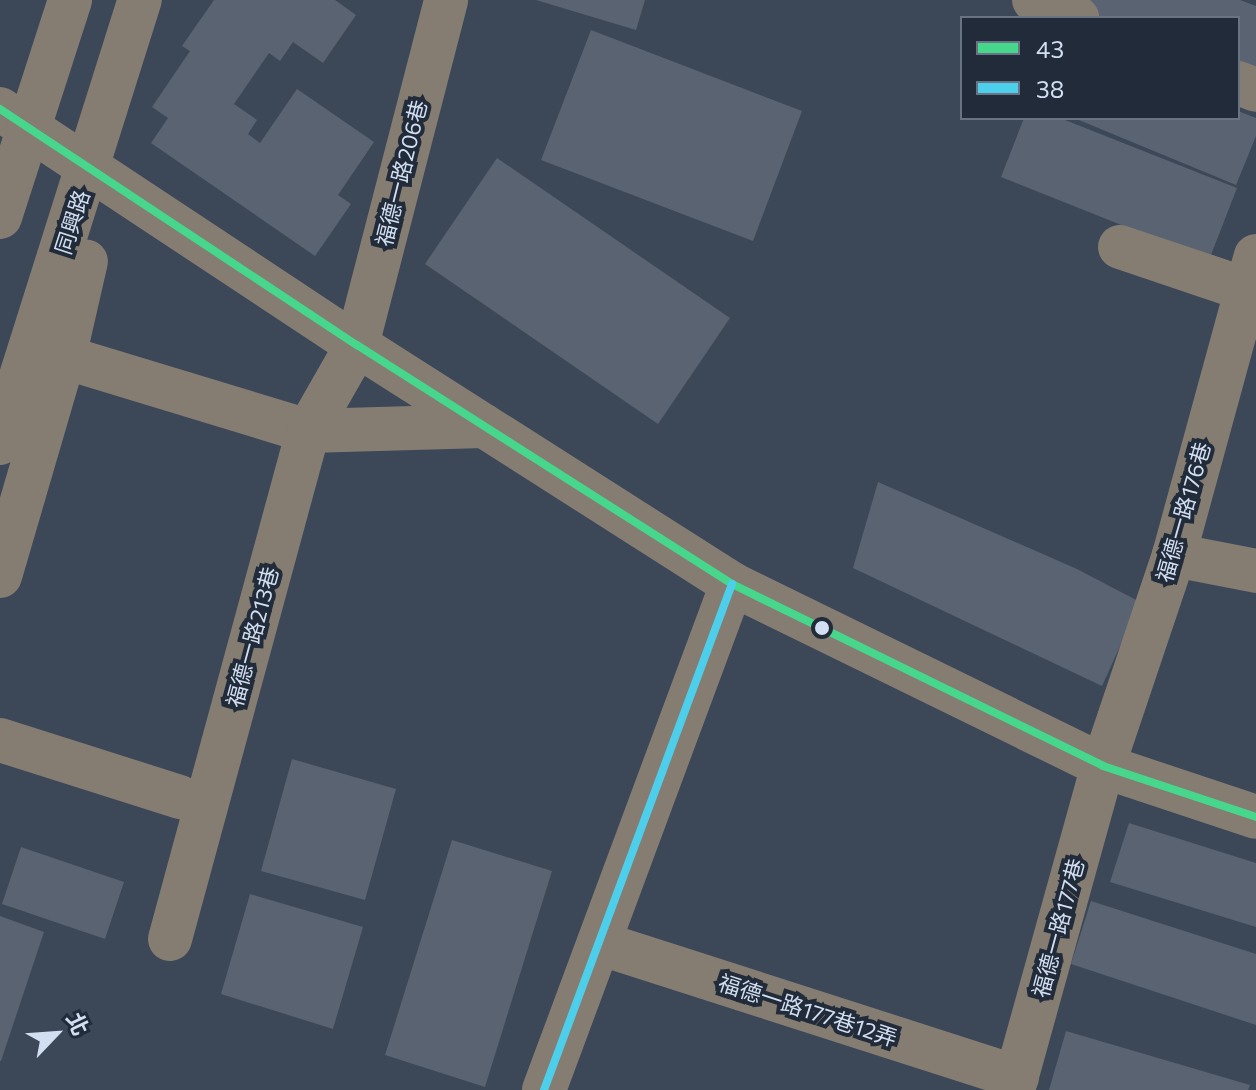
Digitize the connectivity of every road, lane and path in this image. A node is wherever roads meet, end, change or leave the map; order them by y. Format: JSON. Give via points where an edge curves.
{"nodes":[{"id":1,"x":70,"y":0,"type":"edge"},
{"id":2,"x":140,"y":0,"type":"edge"},
{"id":3,"x":446,"y":0,"type":"edge"},
{"id":4,"x":1034,"y":1,"type":"edge"},
{"id":5,"x":1072,"y":16,"type":"edge"},
{"id":6,"x":15,"y":118,"type":"edge"},
{"id":7,"x":0,"y":159,"type":"edge"},
{"id":8,"x":89,"y":170,"type":"junction"},
{"id":9,"x":0,"y":217,"type":"edge"},
{"id":10,"x":1120,"y":247,"type":"dead end"},
{"id":11,"x":1251,"y":272,"type":"edge"},
{"id":12,"x":357,"y":345,"type":"junction"},
{"id":13,"x":64,"y":357,"type":"junction"},
{"id":14,"x":484,"y":426,"type":"junction"},
{"id":15,"x":308,"y":431,"type":"junction"},
{"id":16,"x":0,"y":443,"type":"edge"},
{"id":17,"x":1174,"y":555,"type":"junction"},
{"id":18,"x":1256,"y":571,"type":"edge"},
{"id":19,"x":0,"y":576,"type":"edge"},
{"id":20,"x":732,"y":584,"type":"junction"},
{"id":21,"x":0,"y":740,"type":"edge"},
{"id":22,"x":1103,"y":766,"type":"junction"},
{"id":23,"x":180,"y":797,"type":"dead end"},
{"id":24,"x":1256,"y":817,"type":"edge"},
{"id":25,"x":170,"y":939,"type":"dead end"},
{"id":26,"x":599,"y":943,"type":"junction"},
{"id":27,"x":1015,"y":1083,"type":"edge"},
{"id":28,"x":544,"y":1090,"type":"edge"}],
"edges":[{"from":1,"to":6,"type":"street"},
{"from":2,"to":8,"type":"street","name":"同興路"},
{"from":3,"to":12,"type":"street","name":"福德一路206巷"},
{"from":4,"to":5,"type":"street"},
{"from":6,"to":7,"type":"street"},
{"from":6,"to":8,"type":"street"},
{"from":6,"to":9,"type":"street"},
{"from":8,"to":12,"type":"street"},
{"from":8,"to":13,"type":"street","via":[[85,264]]},
{"from":8,"to":16,"type":"street","name":"同興路"},
{"from":10,"to":11,"type":"street"},
{"from":11,"to":17,"type":"street","name":"福德一路176巷"},
{"from":12,"to":14,"type":"street"},
{"from":12,"to":15,"type":"street","name":"福德一路213巷"},
{"from":13,"to":15,"type":"street"},
{"from":13,"to":19,"type":"street"},
{"from":14,"to":15,"type":"street"},
{"from":14,"to":20,"type":"street"},
{"from":15,"to":25,"type":"street","name":"福德一路213巷"},
{"from":17,"to":18,"type":"street"},
{"from":17,"to":22,"type":"street","name":"福德一路176巷"},
{"from":20,"to":22,"type":"street"},
{"from":20,"to":26,"type":"street"},
{"from":21,"to":23,"type":"street"},
{"from":22,"to":24,"type":"street"},
{"from":22,"to":27,"type":"street","name":"福德一路177巷"},
{"from":26,"to":27,"type":"street","name":"福德一路177巷12弄"},
{"from":26,"to":28,"type":"street"}]}
